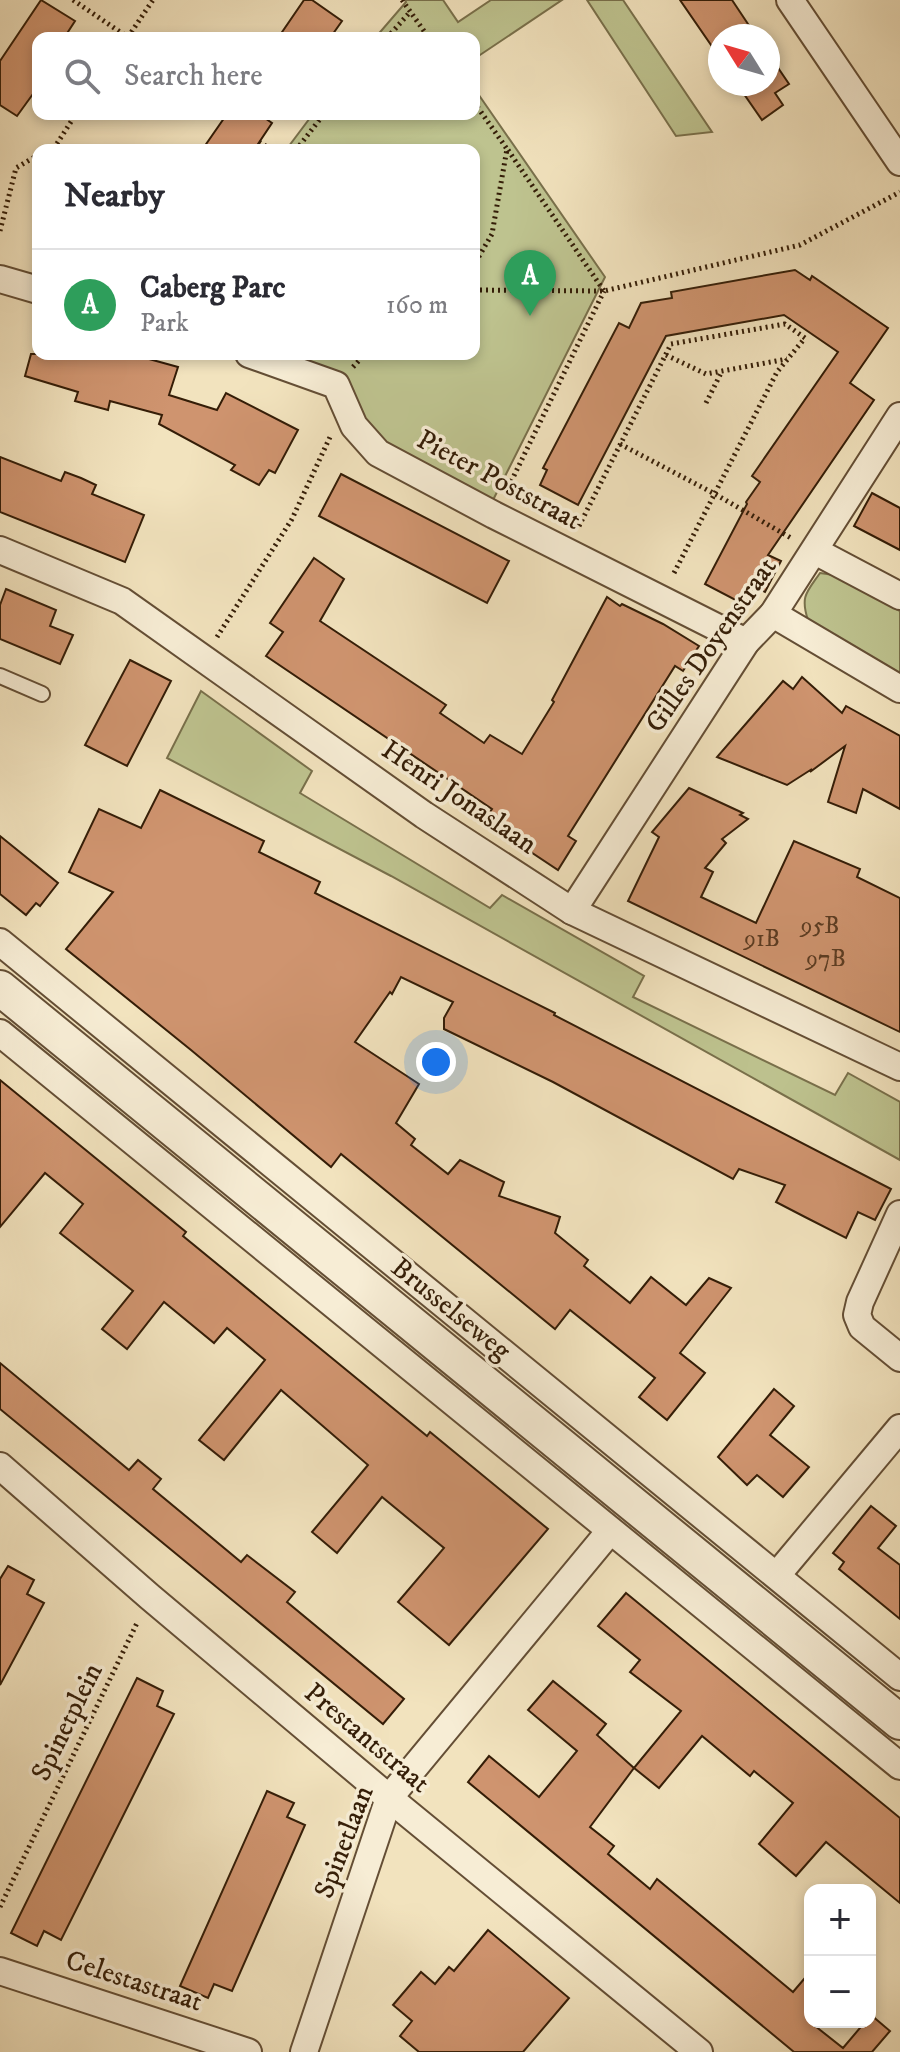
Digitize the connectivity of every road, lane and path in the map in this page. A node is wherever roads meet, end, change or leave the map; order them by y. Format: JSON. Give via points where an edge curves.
{"nodes":[{"id":1,"x":73,"y":0,"type":"edge"},
{"id":2,"x":153,"y":0,"type":"edge"},
{"id":3,"x":402,"y":0,"type":"edge"},
{"id":4,"x":790,"y":0,"type":"edge"},
{"id":5,"x":410,"y":11,"type":"junction"},
{"id":6,"x":119,"y":32,"type":"edge"},
{"id":7,"x":132,"y":32,"type":"edge"},
{"id":8,"x":392,"y":32,"type":"edge"},
{"id":9,"x":425,"y":32,"type":"edge"},
{"id":10,"x":480,"y":111,"type":"edge"},
{"id":11,"x":72,"y":120,"type":"edge"},
{"id":12,"x":319,"y":120,"type":"edge"},
{"id":13,"x":259,"y":142,"type":"dead end"},
{"id":14,"x":57,"y":144,"type":"edge"},
{"id":15,"x":262,"y":144,"type":"edge"},
{"id":16,"x":301,"y":144,"type":"edge"},
{"id":17,"x":507,"y":149,"type":"junction"},
{"id":18,"x":32,"y":159,"type":"edge"},
{"id":19,"x":900,"y":162,"type":"edge"},
{"id":20,"x":900,"y":192,"type":"edge"},
{"id":21,"x":0,"y":231,"type":"edge"},
{"id":22,"x":480,"y":255,"type":"edge"},
{"id":23,"x":0,"y":279,"type":"edge"},
{"id":24,"x":32,"y":288,"type":"edge"},
{"id":25,"x":480,"y":290,"type":"edge"},
{"id":26,"x":604,"y":291,"type":"junction"},
{"id":27,"x":666,"y":355,"type":"junction"},
{"id":28,"x":788,"y":359,"type":"junction"},
{"id":29,"x":266,"y":360,"type":"edge"},
{"id":30,"x":722,"y":372,"type":"junction"},
{"id":31,"x":706,"y":403,"type":"dead end"},
{"id":32,"x":346,"y":410,"type":"junction"},
{"id":33,"x":900,"y":416,"type":"edge"},
{"id":34,"x":620,"y":444,"type":"junction"},
{"id":35,"x":715,"y":494,"type":"junction"},
{"id":36,"x":494,"y":515,"type":"junction"},
{"id":37,"x":0,"y":550,"type":"edge"},
{"id":38,"x":566,"y":551,"type":"junction"},
{"id":39,"x":815,"y":551,"type":"junction"},
{"id":40,"x":900,"y":596,"type":"edge"},
{"id":41,"x":661,"y":599,"type":"junction"},
{"id":42,"x":773,"y":614,"type":"junction"},
{"id":43,"x":746,"y":642,"type":"junction"},
{"id":44,"x":203,"y":658,"type":"junction"},
{"id":45,"x":0,"y":676,"type":"edge"},
{"id":46,"x":900,"y":689,"type":"edge"},
{"id":47,"x":42,"y":694,"type":"dead end"},
{"id":48,"x":572,"y":911,"type":"junction"},
{"id":49,"x":0,"y":942,"type":"edge"},
{"id":50,"x":0,"y":988,"type":"edge"},
{"id":51,"x":0,"y":1033,"type":"edge"},
{"id":52,"x":900,"y":1067,"type":"edge"},
{"id":53,"x":900,"y":1214,"type":"edge"},
{"id":54,"x":900,"y":1358,"type":"edge"},
{"id":55,"x":900,"y":1428,"type":"edge"},
{"id":56,"x":2,"y":1474,"type":"edge"},
{"id":57,"x":610,"y":1531,"type":"junction"},
{"id":58,"x":777,"y":1575,"type":"junction"},
{"id":59,"x":150,"y":1597,"type":"junction"},
{"id":60,"x":900,"y":1677,"type":"edge"},
{"id":61,"x":900,"y":1722,"type":"edge"},
{"id":62,"x":900,"y":1766,"type":"edge"},
{"id":63,"x":389,"y":1798,"type":"junction"},
{"id":64,"x":0,"y":1907,"type":"edge"},
{"id":65,"x":0,"y":1971,"type":"edge"},
{"id":66,"x":248,"y":2052,"type":"edge"},
{"id":67,"x":304,"y":2052,"type":"edge"},
{"id":68,"x":699,"y":2052,"type":"edge"}],
"edges":[{"from":1,"to":6,"type":"path"},
{"from":2,"to":7,"type":"path"},
{"from":3,"to":5,"type":"path"},
{"from":4,"to":19,"type":"street"},
{"from":5,"to":8,"type":"path"},
{"from":5,"to":9,"type":"path"},
{"from":10,"to":17,"type":"path"},
{"from":11,"to":14,"type":"path"},
{"from":12,"to":16,"type":"path"},
{"from":13,"to":15,"type":"path"},
{"from":17,"to":22,"type":"path","via":[[492,234]]},
{"from":17,"to":26,"type":"path"},
{"from":18,"to":21,"type":"path","via":[[16,168]]},
{"from":20,"to":26,"type":"path","via":[[800,245]]},
{"from":23,"to":24,"type":"street"},
{"from":25,"to":26,"type":"path"},
{"from":26,"to":36,"type":"path"},
{"from":27,"to":28,"type":"path","via":[[671,344],[785,324],[805,338]]},
{"from":27,"to":30,"type":"path","via":[[706,374]]},
{"from":27,"to":34,"type":"path"},
{"from":28,"to":30,"type":"path"},
{"from":28,"to":35,"type":"path"},
{"from":29,"to":32,"type":"street","name":"Pieter Poststraat","via":[[336,385]]},
{"from":30,"to":31,"type":"path"},
{"from":32,"to":36,"type":"street","name":"Pieter Poststraat","via":[[378,453]]},
{"from":32,"to":44,"type":"path","via":[[292,519]]},
{"from":33,"to":39,"type":"street","name":"Gilles Doyenstraat"},
{"from":34,"to":35,"type":"path"},
{"from":34,"to":38,"type":"path"},
{"from":35,"to":39,"type":"path"},
{"from":35,"to":41,"type":"path"},
{"from":36,"to":38,"type":"street","name":"Pieter Poststraat"},
{"from":37,"to":44,"type":"street","name":"Henri Jonaslaan","via":[[122,601]]},
{"from":38,"to":41,"type":"street","name":"Pieter Poststraat"},
{"from":39,"to":40,"type":"street"},
{"from":39,"to":42,"type":"street","name":"Gilles Doyenstraat"},
{"from":41,"to":43,"type":"street","name":"Pieter Poststraat"},
{"from":42,"to":43,"type":"street","name":"Gilles Doyenstraat"},
{"from":42,"to":46,"type":"street"},
{"from":43,"to":48,"type":"street","name":"Gilles Doyenstraat"},
{"from":44,"to":48,"type":"street","name":"Henri Jonaslaan","via":[[424,815]]},
{"from":45,"to":47,"type":"lane"},
{"from":48,"to":52,"type":"street","name":"Henri Jonaslaan"},
{"from":49,"to":58,"type":"street","name":"Brusselseweg"},
{"from":50,"to":61,"type":"street","name":"Brusselseweg"},
{"from":51,"to":57,"type":"street"},
{"from":53,"to":54,"type":"street","via":[[857,1315],[862,1327]]},
{"from":55,"to":58,"type":"street"},
{"from":56,"to":59,"type":"street","name":"Prestantstraat"},
{"from":57,"to":62,"type":"street"},
{"from":57,"to":63,"type":"street","name":"Spinetlaan"},
{"from":58,"to":60,"type":"street","name":"Brusselseweg"},
{"from":59,"to":63,"type":"street","name":"Prestantstraat"},
{"from":59,"to":64,"type":"path","name":"Spinetplein"},
{"from":63,"to":67,"type":"street","name":"Spinetlaan"},
{"from":63,"to":68,"type":"street","name":"Prestantstraat"},
{"from":65,"to":66,"type":"street","name":"Celestastraat"}]}
